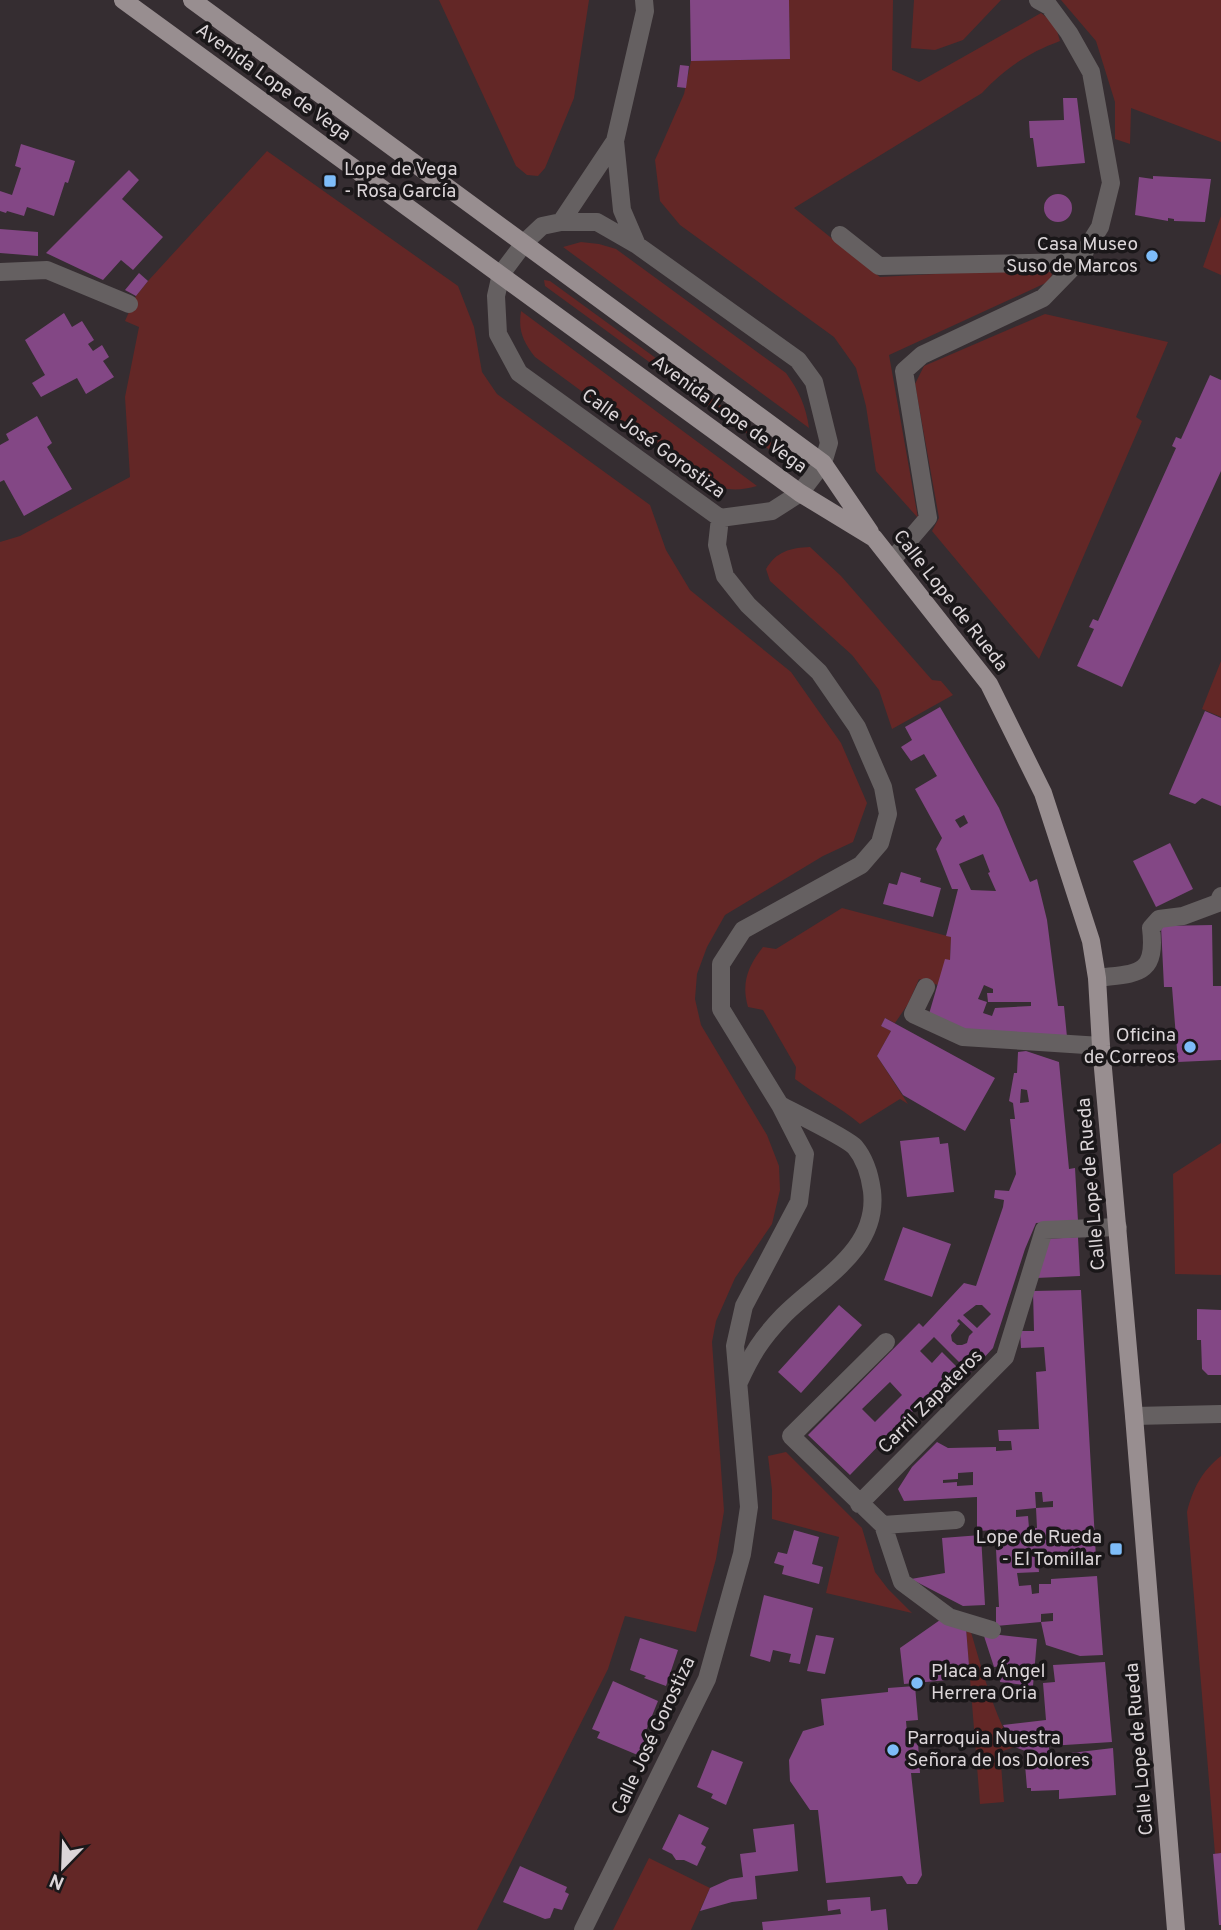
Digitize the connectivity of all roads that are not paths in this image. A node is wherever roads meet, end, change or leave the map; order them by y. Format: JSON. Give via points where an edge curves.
{"nodes":[{"id":1,"x":123,"y":0,"type":"edge"},
{"id":2,"x":192,"y":0,"type":"edge"},
{"id":3,"x":644,"y":0,"type":"edge"},
{"id":4,"x":1038,"y":0,"type":"edge"},
{"id":5,"x":615,"y":141,"type":"junction"},
{"id":6,"x":561,"y":222,"type":"junction"},
{"id":7,"x":840,"y":235,"type":"dead end"},
{"id":8,"x":525,"y":242,"type":"junction"},
{"id":9,"x":637,"y":245,"type":"junction"},
{"id":10,"x":1078,"y":262,"type":"junction"},
{"id":11,"x":0,"y":272,"type":"edge"},
{"id":12,"x":502,"y":274,"type":"junction"},
{"id":13,"x":129,"y":304,"type":"dead end"},
{"id":14,"x":823,"y":463,"type":"junction"},
{"id":15,"x":800,"y":493,"type":"junction"},
{"id":16,"x":720,"y":518,"type":"junction"},
{"id":17,"x":874,"y":538,"type":"junction"},
{"id":18,"x":892,"y":559,"type":"junction"},
{"id":19,"x":1221,"y":896,"type":"edge"},
{"id":20,"x":1097,"y":978,"type":"junction"},
{"id":21,"x":926,"y":987,"type":"dead end"},
{"id":22,"x":1101,"y":1046,"type":"junction"},
{"id":23,"x":780,"y":1105,"type":"junction"},
{"id":24,"x":1118,"y":1227,"type":"junction"},
{"id":25,"x":886,"y":1342,"type":"dead end"},
{"id":26,"x":737,"y":1386,"type":"junction"},
{"id":27,"x":1221,"y":1414,"type":"edge"},
{"id":28,"x":1135,"y":1416,"type":"junction"},
{"id":29,"x":859,"y":1504,"type":"junction"},
{"id":30,"x":956,"y":1520,"type":"dead end"},
{"id":31,"x":883,"y":1525,"type":"junction"},
{"id":32,"x":992,"y":1630,"type":"dead end"},
{"id":33,"x":583,"y":1930,"type":"edge"},
{"id":34,"x":1176,"y":1930,"type":"edge"}],
"edges":[{"from":1,"to":12,"type":"main road","name":"Avenida Lope de Vega"},
{"from":2,"to":8,"type":"main road","name":"Avenida Lope de Vega"},
{"from":3,"to":5,"type":"street"},
{"from":4,"to":10,"type":"street","via":[[1049,6],[1091,72],[1111,183],[1100,227]]},
{"from":5,"to":6,"type":"street"},
{"from":5,"to":9,"type":"street","via":[[622,210]]},
{"from":6,"to":8,"type":"street","via":[[542,226]]},
{"from":6,"to":9,"type":"street","via":[[597,222]]},
{"from":7,"to":10,"type":"street","via":[[879,266]]},
{"from":8,"to":12,"type":"street"},
{"from":8,"to":14,"type":"main road","name":"Avenida Lope de Vega"},
{"from":9,"to":14,"type":"street","via":[[798,360],[814,382],[829,443]]},
{"from":10,"to":18,"type":"street","via":[[1043,298],[922,355],[904,370],[928,518]]},
{"from":11,"to":13,"type":"street","via":[[47,270]]},
{"from":12,"to":15,"type":"main road","name":"Avenida Lope de Vega"},
{"from":12,"to":16,"type":"street","name":"Calle José Gorostiza","via":[[496,296],[498,334],[519,373]]},
{"from":14,"to":15,"type":"street","name":"Avenida Lope de Vega"},
{"from":14,"to":17,"type":"main road","name":"Avenida Lope de Vega"},
{"from":15,"to":16,"type":"street","via":[[772,511]]},
{"from":15,"to":17,"type":"main road","name":"Calle Lope de Rueda"},
{"from":16,"to":23,"type":"street","name":"Calle José Gorostiza","via":[[717,545],[725,576],[748,606],[819,672],[857,727],[883,788],[888,814],[880,843],[861,865],[743,930],[721,964],[721,1009]]},
{"from":17,"to":18,"type":"main road","name":"Calle Lope de Rueda"},
{"from":18,"to":20,"type":"main road","name":"Calle Lope de Rueda","via":[[989,684],[1043,793],[1091,940]]},
{"from":19,"to":20,"type":"street","via":[[1218,903],[1183,916],[1159,919],[1151,928],[1149,962],[1139,973]]},
{"from":20,"to":22,"type":"main road","name":"Calle Lope de Rueda"},
{"from":21,"to":22,"type":"street","via":[[913,1014],[963,1037]]},
{"from":22,"to":24,"type":"main road","name":"Calle Lope de Rueda"},
{"from":23,"to":26,"type":"street","name":"Calle José Gorostiza","via":[[805,1154],[799,1202],[744,1306],[735,1346]]},
{"from":23,"to":26,"type":"street","name":"Calle José Gorostiza","via":[[854,1146],[870,1176],[873,1204],[865,1234],[849,1258],[784,1315],[755,1348]]},
{"from":24,"to":28,"type":"main road","name":"Calle Lope de Rueda"},
{"from":24,"to":29,"type":"street","name":"Carril Zapateros","via":[[1044,1230],[1005,1357]]},
{"from":25,"to":29,"type":"street","via":[[791,1436]]},
{"from":26,"to":33,"type":"street","name":"Calle José Gorostiza","via":[[749,1507],[742,1554],[707,1679]]},
{"from":27,"to":28,"type":"street"},
{"from":28,"to":34,"type":"main road","name":"Calle Lope de Rueda"},
{"from":29,"to":31,"type":"street"},
{"from":30,"to":31,"type":"street"},
{"from":31,"to":32,"type":"street","via":[[902,1582],[949,1617]]}]}
